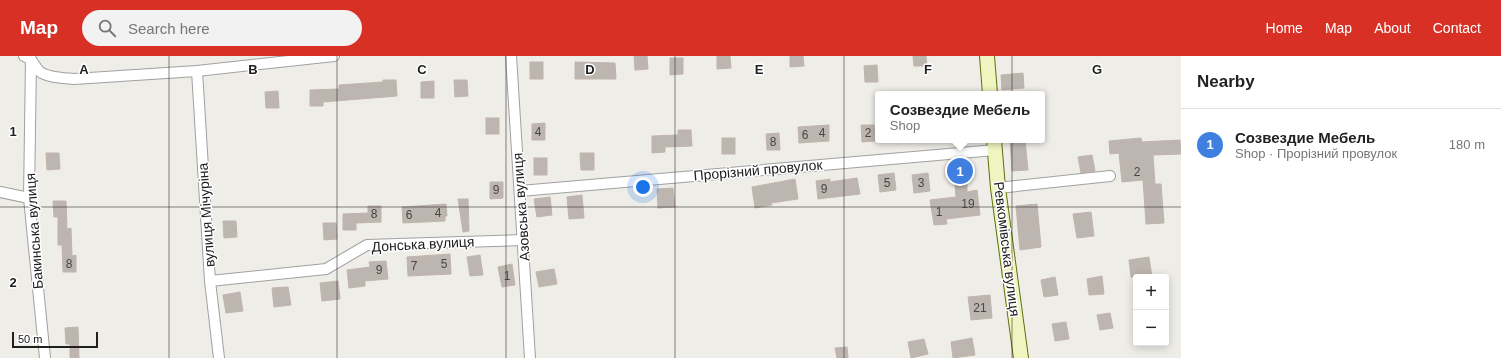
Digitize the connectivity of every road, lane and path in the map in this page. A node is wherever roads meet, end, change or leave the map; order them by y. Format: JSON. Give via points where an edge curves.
{"nodes":[{"id":1,"x":334,"y":56,"type":"edge"},
{"id":2,"x":511,"y":56,"type":"edge"},
{"id":3,"x":987,"y":56,"type":"edge"},
{"id":4,"x":28,"y":57,"type":"edge"},
{"id":5,"x":197,"y":71,"type":"junction"},
{"id":6,"x":990,"y":91,"type":"edge"},
{"id":7,"x":995,"y":145,"type":"edge"},
{"id":8,"x":1110,"y":176,"type":"dead end"},
{"id":9,"x":998,"y":188,"type":"junction"},
{"id":10,"x":520,"y":191,"type":"junction"},
{"id":11,"x":0,"y":192,"type":"edge"},
{"id":12,"x":29,"y":198,"type":"junction"},
{"id":13,"x":523,"y":240,"type":"junction"},
{"id":14,"x":210,"y":281,"type":"junction"},
{"id":15,"x":45,"y":358,"type":"edge"},
{"id":16,"x":219,"y":358,"type":"edge"},
{"id":17,"x":530,"y":358,"type":"edge"},
{"id":18,"x":1021,"y":358,"type":"edge"}],
"edges":[{"from":1,"to":5,"type":"street"},
{"from":2,"to":10,"type":"street","name":"Азовська вулиця"},
{"from":3,"to":6,"type":"street"},
{"from":4,"to":5,"type":"street","via":[[40,72],[74,79]]},
{"from":4,"to":12,"type":"street","name":"Бакинська вулиця"},
{"from":5,"to":14,"type":"street","name":"вулиця Мічуріна"},
{"from":7,"to":9,"type":"street","name":"Ревкомівська вулиця"},
{"from":7,"to":10,"type":"street","name":"Прорізний провулок"},
{"from":8,"to":9,"type":"street"},
{"from":9,"to":18,"type":"street","name":"Ревкомівська вулиця"},
{"from":10,"to":13,"type":"street","name":"Азовська вулиця"},
{"from":11,"to":12,"type":"street"},
{"from":12,"to":15,"type":"street","name":"Бакинська вулиця"},
{"from":13,"to":14,"type":"street","name":"Донська вулиця","via":[[367,245],[326,269]]},
{"from":13,"to":17,"type":"street","name":"Азовська вулиця"},
{"from":14,"to":16,"type":"street","name":"вулиця Мічуріна"}]}
